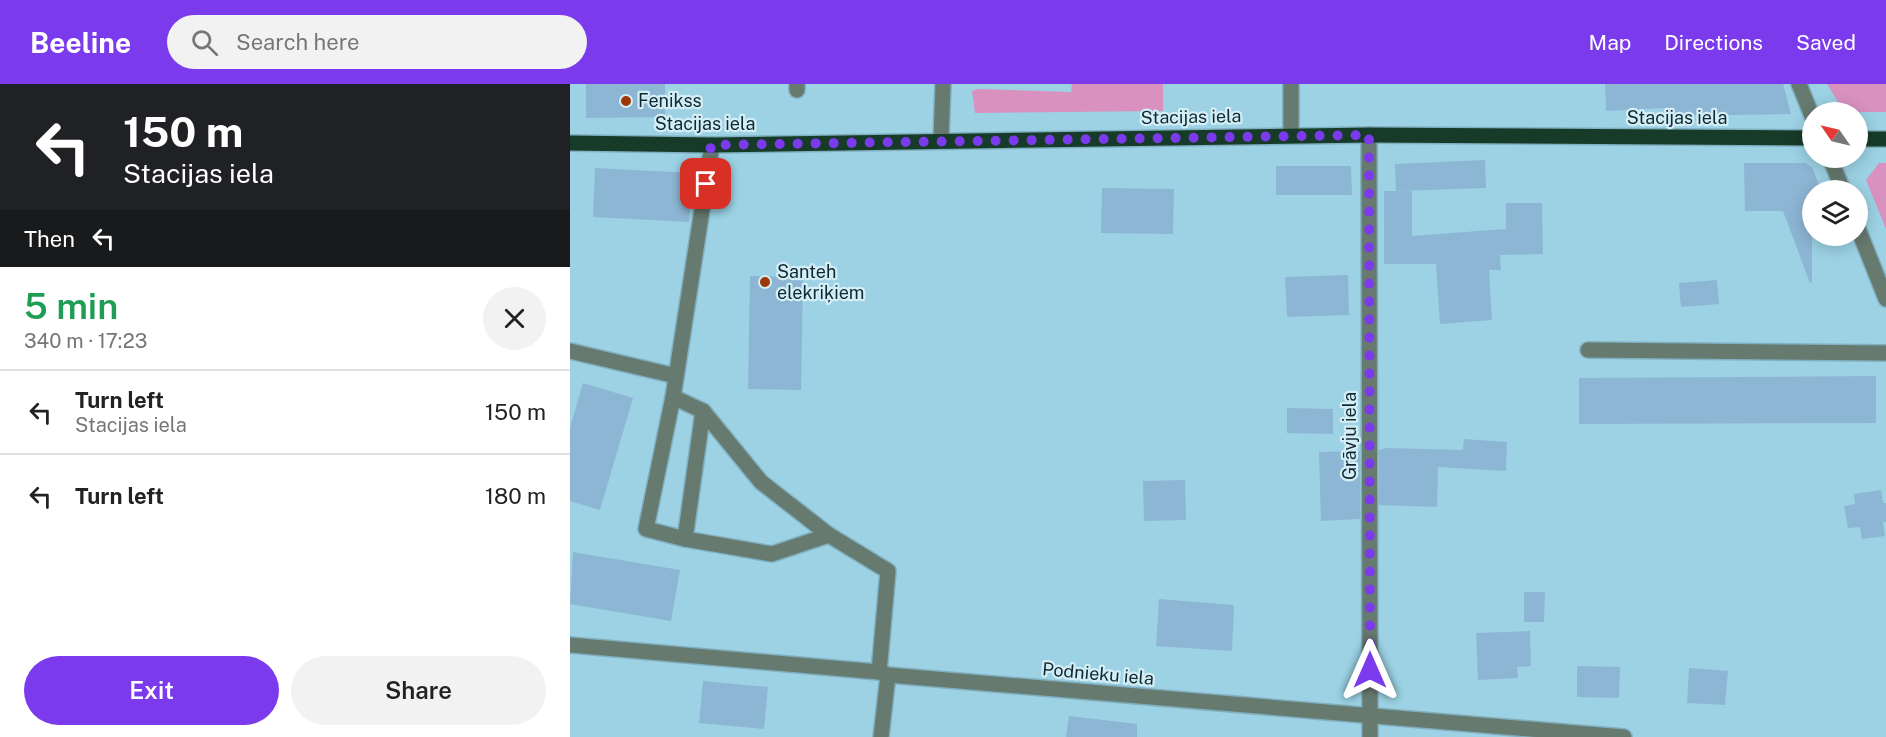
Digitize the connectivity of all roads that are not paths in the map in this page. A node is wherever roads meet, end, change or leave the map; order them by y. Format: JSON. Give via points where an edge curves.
{"nodes":[{"id":1,"x":943,"y":84,"type":"edge"},
{"id":2,"x":1291,"y":84,"type":"edge"},
{"id":3,"x":1800,"y":84,"type":"edge"},
{"id":4,"x":1807,"y":102,"type":"edge"},
{"id":5,"x":1291,"y":135,"type":"junction"},
{"id":6,"x":1369,"y":135,"type":"junction"},
{"id":7,"x":1802,"y":138,"type":"edge"},
{"id":8,"x":1868,"y":139,"type":"edge"},
{"id":9,"x":1886,"y":139,"type":"edge"},
{"id":10,"x":941,"y":140,"type":"junction"},
{"id":11,"x":570,"y":143,"type":"edge"},
{"id":12,"x":711,"y":145,"type":"junction"},
{"id":13,"x":1865,"y":246,"type":"edge"},
{"id":14,"x":1886,"y":299,"type":"edge"},
{"id":15,"x":1588,"y":350,"type":"dead end"},
{"id":16,"x":570,"y":351,"type":"edge"},
{"id":17,"x":1886,"y":353,"type":"edge"},
{"id":18,"x":676,"y":376,"type":"junction"},
{"id":19,"x":674,"y":397,"type":"junction"},
{"id":20,"x":703,"y":411,"type":"junction"},
{"id":21,"x":829,"y":535,"type":"junction"},
{"id":22,"x":685,"y":538,"type":"junction"},
{"id":23,"x":570,"y":645,"type":"edge"},
{"id":24,"x":884,"y":674,"type":"junction"},
{"id":25,"x":1370,"y":717,"type":"junction"},
{"id":26,"x":881,"y":737,"type":"edge"},
{"id":27,"x":1370,"y":737,"type":"edge"},
{"id":28,"x":1624,"y":737,"type":"edge"}],
"edges":[{"from":1,"to":10,"type":"street"},
{"from":2,"to":5,"type":"street"},
{"from":3,"to":4,"type":"street"},
{"from":5,"to":6,"type":"main road","name":"Stacijas iela"},
{"from":5,"to":10,"type":"main road","name":"Stacijas iela"},
{"from":6,"to":7,"type":"main road","name":"Stacijas iela"},
{"from":6,"to":25,"type":"street","name":"Grāvju iela"},
{"from":8,"to":9,"type":"main road"},
{"from":10,"to":12,"type":"main road","name":"Stacijas iela"},
{"from":11,"to":12,"type":"main road","name":"Stacijas iela"},
{"from":12,"to":18,"type":"street"},
{"from":13,"to":14,"type":"street"},
{"from":15,"to":17,"type":"street"},
{"from":16,"to":18,"type":"street"},
{"from":18,"to":19,"type":"street"},
{"from":19,"to":20,"type":"street"},
{"from":19,"to":22,"type":"street","via":[[646,529]]},
{"from":20,"to":21,"type":"street","via":[[760,482]]},
{"from":20,"to":22,"type":"street"},
{"from":21,"to":22,"type":"street","via":[[772,554]]},
{"from":21,"to":24,"type":"street","via":[[888,571]]},
{"from":23,"to":24,"type":"street","name":"Podnieku iela"},
{"from":24,"to":25,"type":"street","name":"Podnieku iela"},
{"from":24,"to":26,"type":"street"},
{"from":25,"to":27,"type":"street","name":"Grāvju iela"},
{"from":25,"to":28,"type":"street","name":"Podnieku iela"}]}
